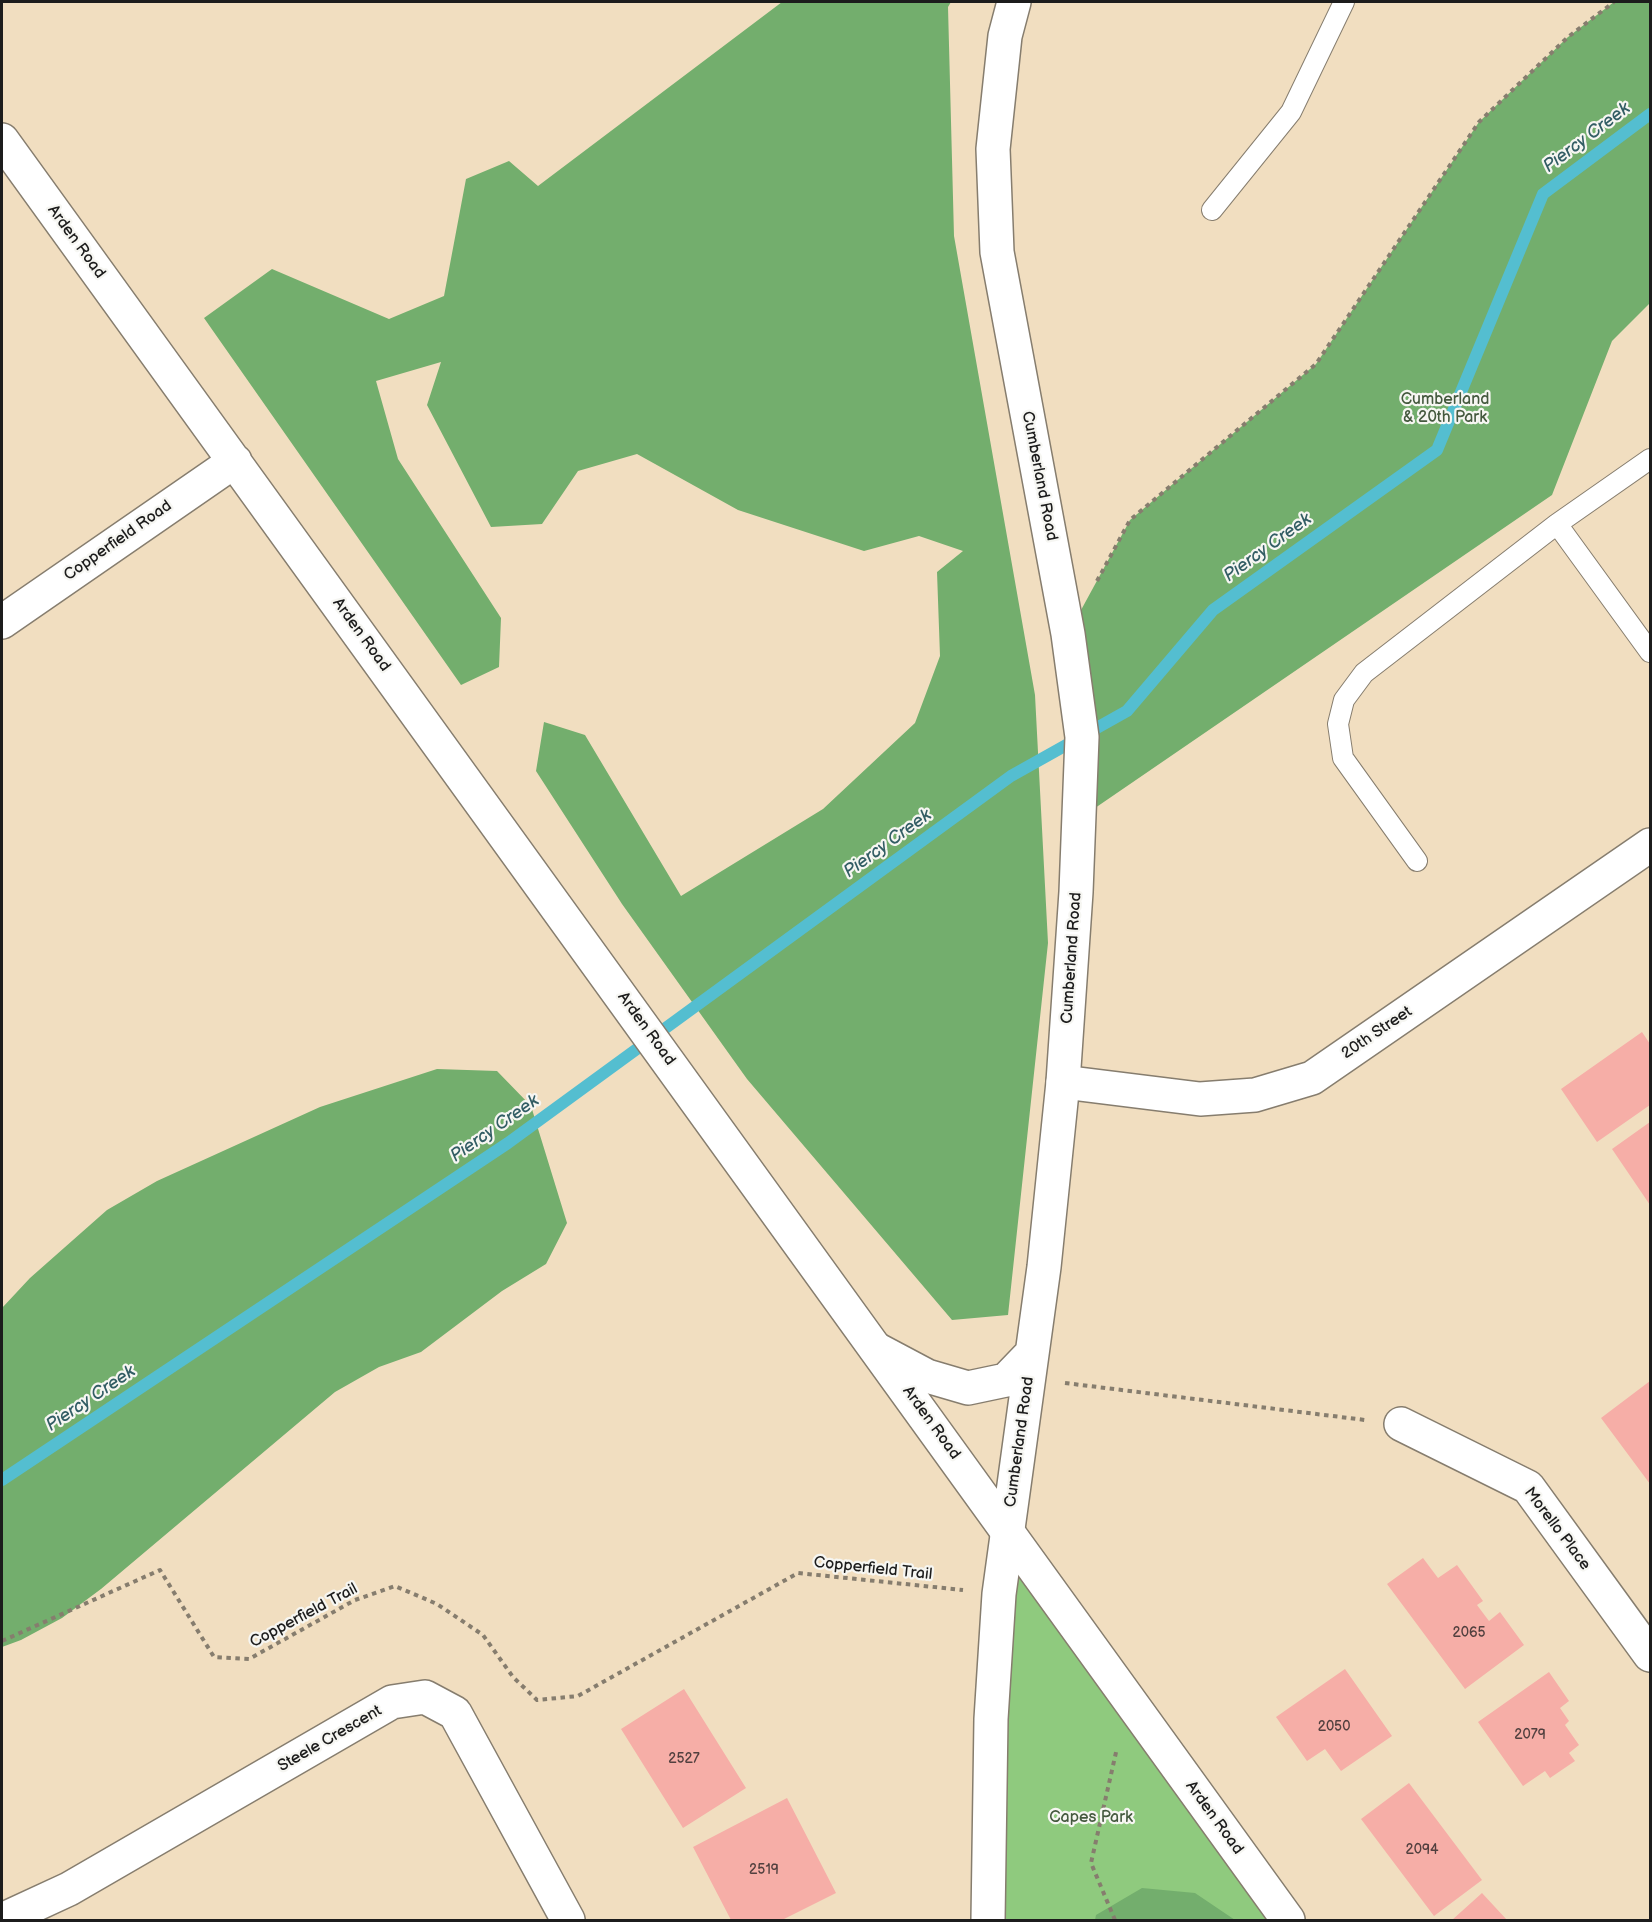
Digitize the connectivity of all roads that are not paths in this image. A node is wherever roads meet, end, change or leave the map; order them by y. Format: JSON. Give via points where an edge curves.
{"nodes":[{"id":1,"x":1014,"y":2,"type":"edge"},
{"id":2,"x":1344,"y":2,"type":"edge"},
{"id":3,"x":2,"y":140,"type":"edge"},
{"id":4,"x":1212,"y":210,"type":"dead end"},
{"id":5,"x":1650,"y":459,"type":"edge"},
{"id":6,"x":235,"y":461,"type":"junction"},
{"id":7,"x":1557,"y":524,"type":"junction"},
{"id":8,"x":2,"y":622,"type":"edge"},
{"id":9,"x":1650,"y":652,"type":"edge"},
{"id":10,"x":1649,"y":849,"type":"edge"},
{"id":11,"x":1417,"y":861,"type":"dead end"},
{"id":12,"x":1063,"y":1082,"type":"junction"},
{"id":13,"x":878,"y":1350,"type":"junction"},
{"id":14,"x":1031,"y":1366,"type":"junction"},
{"id":15,"x":1401,"y":1424,"type":"road end"},
{"id":16,"x":1009,"y":1530,"type":"junction"},
{"id":17,"x":1650,"y":1655,"type":"edge"},
{"id":18,"x":2,"y":1920,"type":"edge"},
{"id":19,"x":568,"y":1920,"type":"edge"},
{"id":20,"x":988,"y":1920,"type":"edge"},
{"id":21,"x":1288,"y":1920,"type":"edge"}],
"edges":[{"from":1,"to":12,"type":"street","name":"Cumberland Road","via":[[1005,36],[993,149],[997,252],[1068,634],[1082,737]]},
{"from":2,"to":4,"type":"lane","via":[[1291,112]]},
{"from":3,"to":6,"type":"street","name":"Arden Road"},
{"from":5,"to":7,"type":"lane"},
{"from":6,"to":8,"type":"street","name":"Copperfield Road"},
{"from":6,"to":13,"type":"street","name":"Arden Road"},
{"from":7,"to":9,"type":"lane"},
{"from":7,"to":11,"type":"lane","via":[[1364,673],[1344,700],[1338,724],[1343,758]]},
{"from":10,"to":12,"type":"street","name":"20th Street","via":[[1312,1078],[1255,1095],[1200,1099]]},
{"from":12,"to":14,"type":"street","name":"Cumberland Road"},
{"from":13,"to":14,"type":"street","via":[[927,1376],[968,1388],[1006,1380]]},
{"from":13,"to":16,"type":"street","name":"Arden Road"},
{"from":14,"to":16,"type":"street","name":"Cumberland Road"},
{"from":15,"to":17,"type":"street","name":"Morello Place","via":[[1528,1487]]},
{"from":16,"to":20,"type":"street","name":"Cumberland Road","via":[[999,1594],[991,1719]]},
{"from":16,"to":21,"type":"street","name":"Arden Road"},
{"from":18,"to":19,"type":"street","name":"Steele Crescent","via":[[69,1889],[392,1702],[425,1696],[455,1713]]}]}
